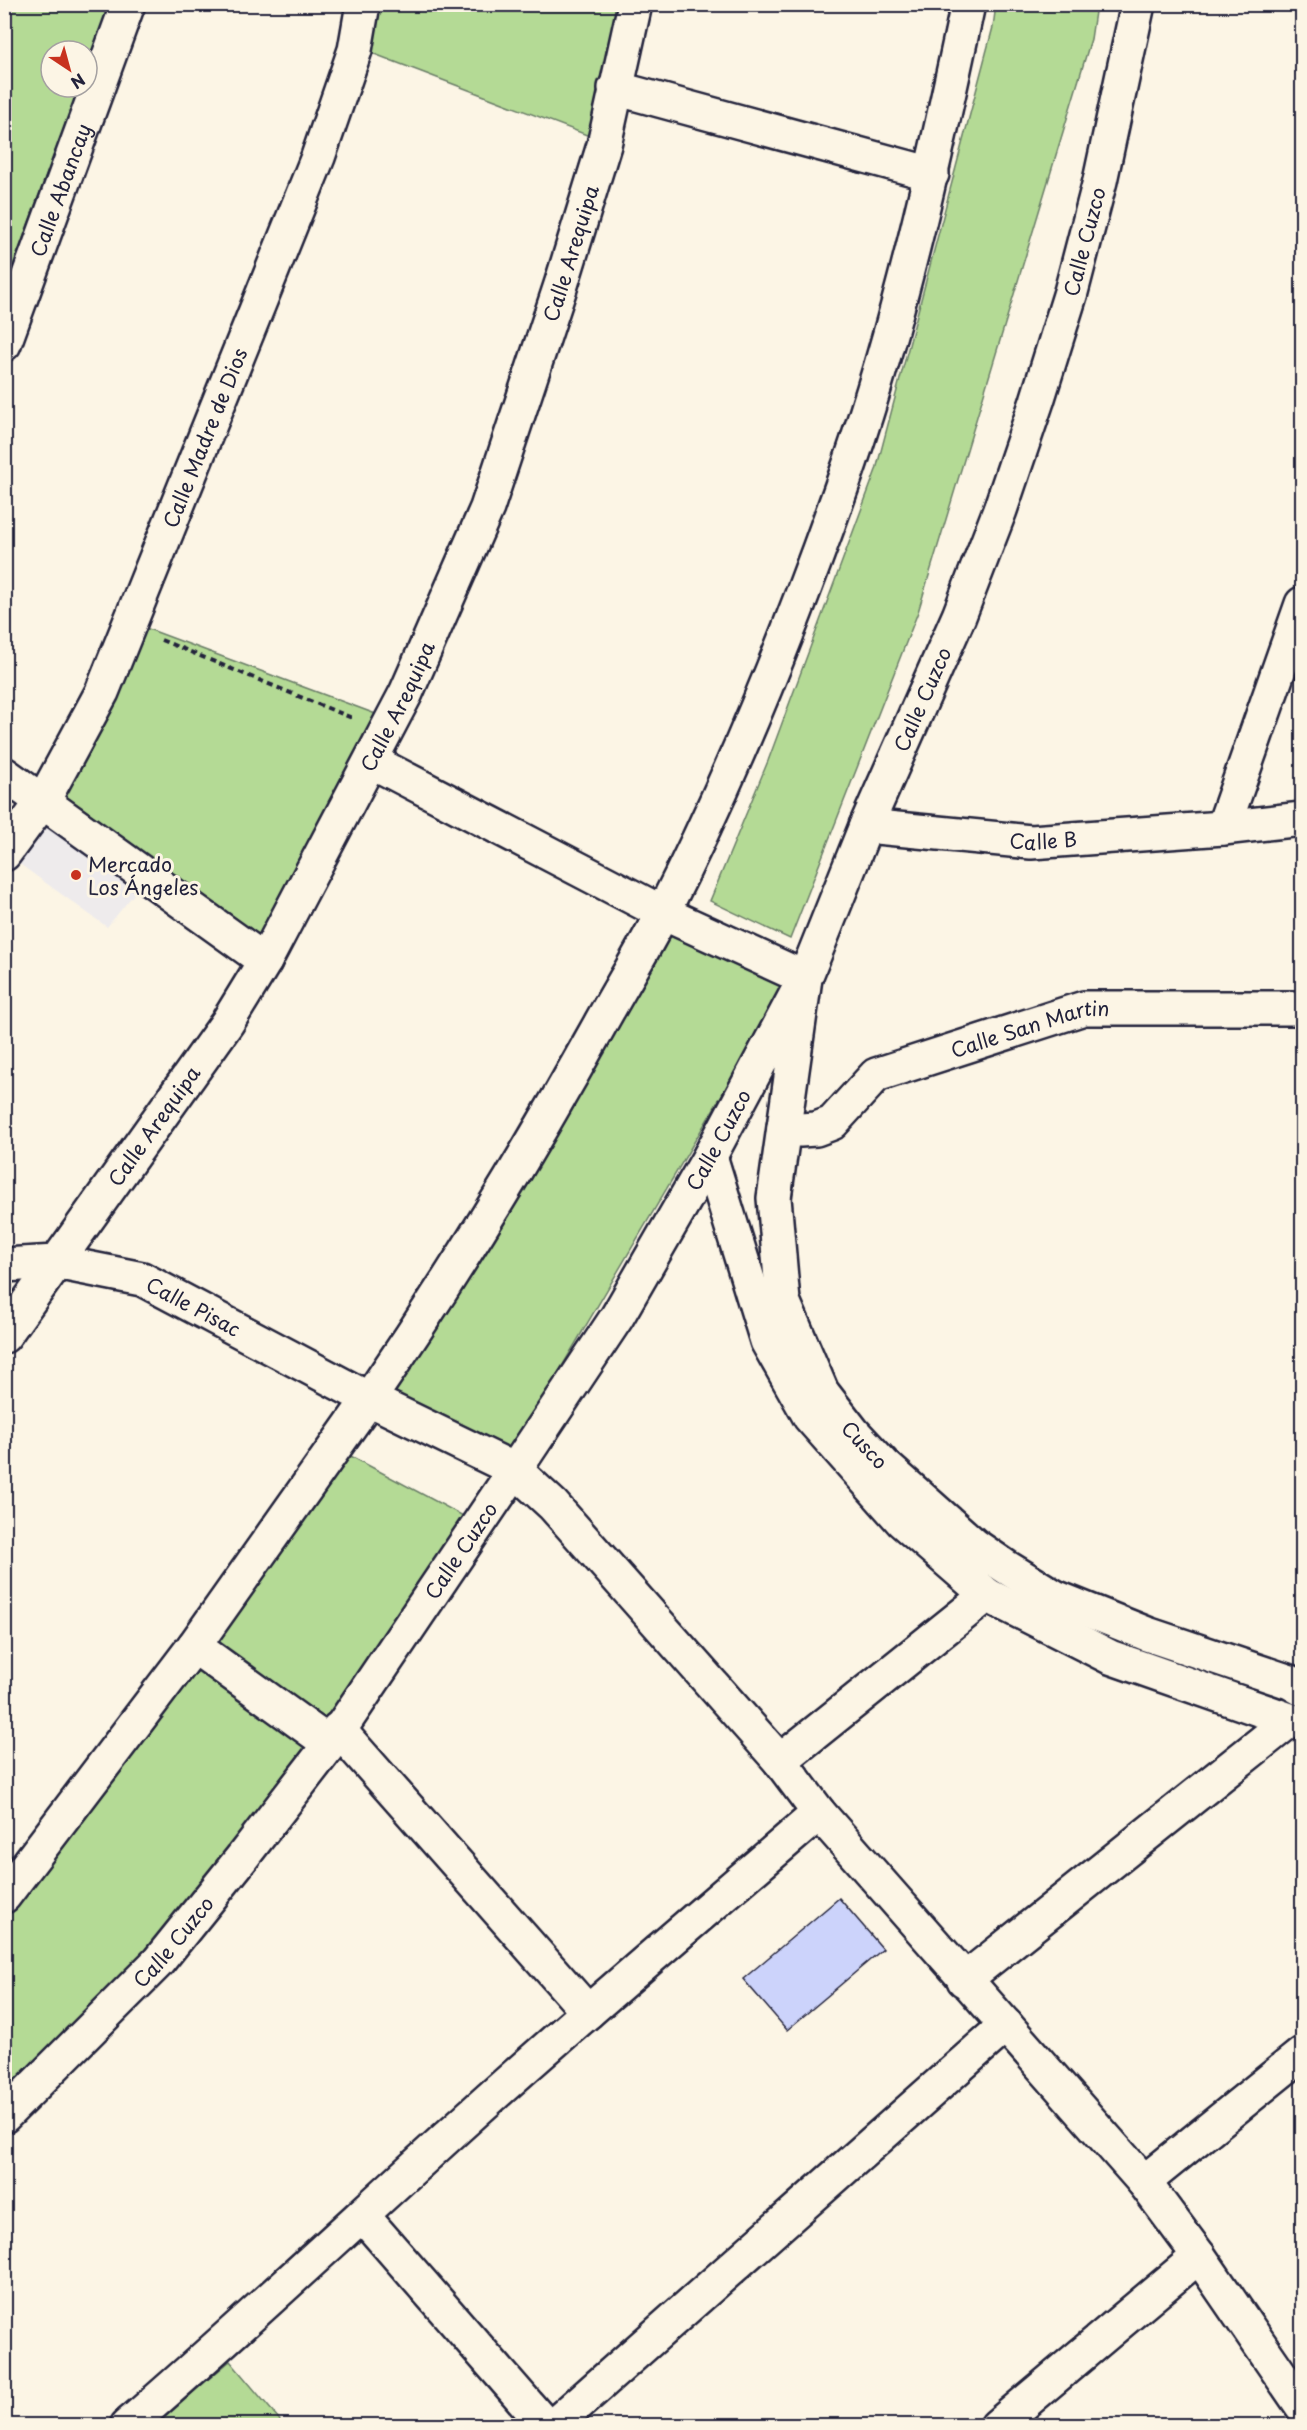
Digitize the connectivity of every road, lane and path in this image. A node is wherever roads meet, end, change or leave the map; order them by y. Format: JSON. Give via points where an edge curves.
{"nodes":[{"id":1,"x":128,"y":4,"type":"edge"},
{"id":2,"x":363,"y":4,"type":"edge"},
{"id":3,"x":635,"y":4,"type":"edge"},
{"id":4,"x":968,"y":4,"type":"edge"},
{"id":5,"x":1138,"y":4,"type":"edge"},
{"id":6,"x":615,"y":88,"type":"junction"},
{"id":7,"x":932,"y":174,"type":"junction"},
{"id":8,"x":4,"y":344,"type":"edge"},
{"id":9,"x":1302,"y":604,"type":"edge"},
{"id":10,"x":150,"y":636,"type":"dead end"},
{"id":11,"x":347,"y":728,"type":"dead end"},
{"id":12,"x":372,"y":761,"type":"junction"},
{"id":13,"x":4,"y":774,"type":"edge"},
{"id":14,"x":43,"y":801,"type":"junction"},
{"id":15,"x":1302,"y":819,"type":"edge"},
{"id":16,"x":866,"y":826,"type":"junction"},
{"id":17,"x":1223,"y":828,"type":"junction"},
{"id":18,"x":4,"y":854,"type":"edge"},
{"id":19,"x":663,"y":913,"type":"junction"},
{"id":20,"x":265,"y":961,"type":"junction"},
{"id":21,"x":806,"y":978,"type":"junction"},
{"id":22,"x":1302,"y":1008,"type":"edge"},
{"id":23,"x":784,"y":1127,"type":"junction"},
{"id":24,"x":710,"y":1156,"type":"junction"},
{"id":25,"x":56,"y":1262,"type":"junction"},
{"id":26,"x":4,"y":1265,"type":"edge"},
{"id":27,"x":4,"y":1336,"type":"edge"},
{"id":28,"x":369,"y":1399,"type":"junction"},
{"id":29,"x":515,"y":1470,"type":"junction"},
{"id":30,"x":987,"y":1595,"type":"junction"},
{"id":31,"x":194,"y":1646,"type":"junction"},
{"id":32,"x":1296,"y":1686,"type":"edge"},
{"id":33,"x":334,"y":1736,"type":"junction"},
{"id":34,"x":780,"y":1761,"type":"junction"},
{"id":35,"x":819,"y":1814,"type":"junction"},
{"id":36,"x":4,"y":1896,"type":"edge"},
{"id":37,"x":964,"y":1980,"type":"junction"},
{"id":38,"x":588,"y":2012,"type":"junction"},
{"id":39,"x":1006,"y":2025,"type":"junction"},
{"id":40,"x":1302,"y":2054,"type":"edge"},
{"id":41,"x":4,"y":2116,"type":"edge"},
{"id":42,"x":1143,"y":2182,"type":"junction"},
{"id":43,"x":362,"y":2215,"type":"junction"},
{"id":44,"x":1199,"y":2256,"type":"junction"},
{"id":45,"x":1302,"y":2406,"type":"edge"},
{"id":46,"x":127,"y":2426,"type":"edge"},
{"id":47,"x":546,"y":2426,"type":"edge"},
{"id":48,"x":553,"y":2426,"type":"edge"},
{"id":49,"x":998,"y":2426,"type":"edge"}],
"edges":[{"from":1,"to":8,"type":"street","name":"Calle Abancay"},
{"from":2,"to":14,"type":"street","name":"Calle Madre de Dios","via":[[355,50],[318,157],[102,692]]},
{"from":3,"to":6,"type":"street","name":"Calle Arequipa"},
{"from":4,"to":7,"type":"street"},
{"from":5,"to":16,"type":"street","name":"Calle Cuzco","via":[[1100,181],[1034,412],[959,616]]},
{"from":6,"to":7,"type":"street"},
{"from":6,"to":12,"type":"street","name":"Calle Arequipa","via":[[601,156],[487,507]]},
{"from":7,"to":19,"type":"street","via":[[857,440],[797,610],[736,758]]},
{"from":9,"to":17,"type":"street"},
{"from":10,"to":11,"type":"path","via":[[352,718]]},
{"from":12,"to":19,"type":"street"},
{"from":12,"to":20,"type":"street","name":"Calle Arequipa"},
{"from":13,"to":14,"type":"street"},
{"from":14,"to":18,"type":"street","name":"Calle Madre de Dios"},
{"from":14,"to":20,"type":"street"},
{"from":15,"to":17,"type":"street","name":"Calle B"},
{"from":16,"to":17,"type":"street","name":"Calle B","via":[[1031,842]]},
{"from":16,"to":21,"type":"street","name":"Calle Cuzco"},
{"from":19,"to":21,"type":"street"},
{"from":19,"to":28,"type":"street","via":[[545,1123],[424,1319]]},
{"from":20,"to":25,"type":"street","name":"Calle Arequipa","via":[[226,1023]]},
{"from":21,"to":23,"type":"street","name":"Cusco"},
{"from":21,"to":24,"type":"street","name":"Calle Cuzco"},
{"from":22,"to":23,"type":"street","name":"Calle San Martin","via":[[1084,1008],[876,1074],[832,1123],[816,1129]]},
{"from":23,"to":32,"type":"street","name":"Cusco","via":[[774,1198],[783,1301],[822,1392],[853,1432],[974,1545],[1055,1597]]},
{"from":24,"to":29,"type":"street","name":"Calle Cuzco","via":[[617,1317]]},
{"from":24,"to":30,"type":"street","via":[[766,1341],[810,1417],[902,1521]]},
{"from":25,"to":26,"type":"street","name":"Calle Pisac"},
{"from":25,"to":27,"type":"street","name":"Calle Arequipa"},
{"from":25,"to":28,"type":"street","name":"Calle Pisac","via":[[142,1279]]},
{"from":28,"to":29,"type":"street","name":"Calle Pisac"},
{"from":28,"to":31,"type":"street"},
{"from":29,"to":33,"type":"street","name":"Calle Cuzco"},
{"from":29,"to":34,"type":"street","name":"Calle Pisac","via":[[553,1505]]},
{"from":30,"to":34,"type":"street"},
{"from":30,"to":37,"type":"street","via":[[1110,1657],[1290,1720]]},
{"from":31,"to":33,"type":"street"},
{"from":31,"to":36,"type":"street"},
{"from":33,"to":38,"type":"street"},
{"from":33,"to":41,"type":"street","name":"Calle Cuzco","via":[[158,1962]]},
{"from":34,"to":35,"type":"street","name":"Calle Pisac"},
{"from":35,"to":37,"type":"street","name":"Calle Pisac"},
{"from":35,"to":38,"type":"street"},
{"from":37,"to":39,"type":"street","name":"Calle Pisac"},
{"from":38,"to":43,"type":"street"},
{"from":39,"to":42,"type":"street","name":"Calle Pisac"},
{"from":39,"to":48,"type":"street"},
{"from":40,"to":42,"type":"street"},
{"from":42,"to":44,"type":"street","name":"Calle Pisac"},
{"from":43,"to":46,"type":"street"},
{"from":43,"to":47,"type":"street"},
{"from":44,"to":45,"type":"street","name":"Calle Pisac"},
{"from":44,"to":49,"type":"street"}]}
